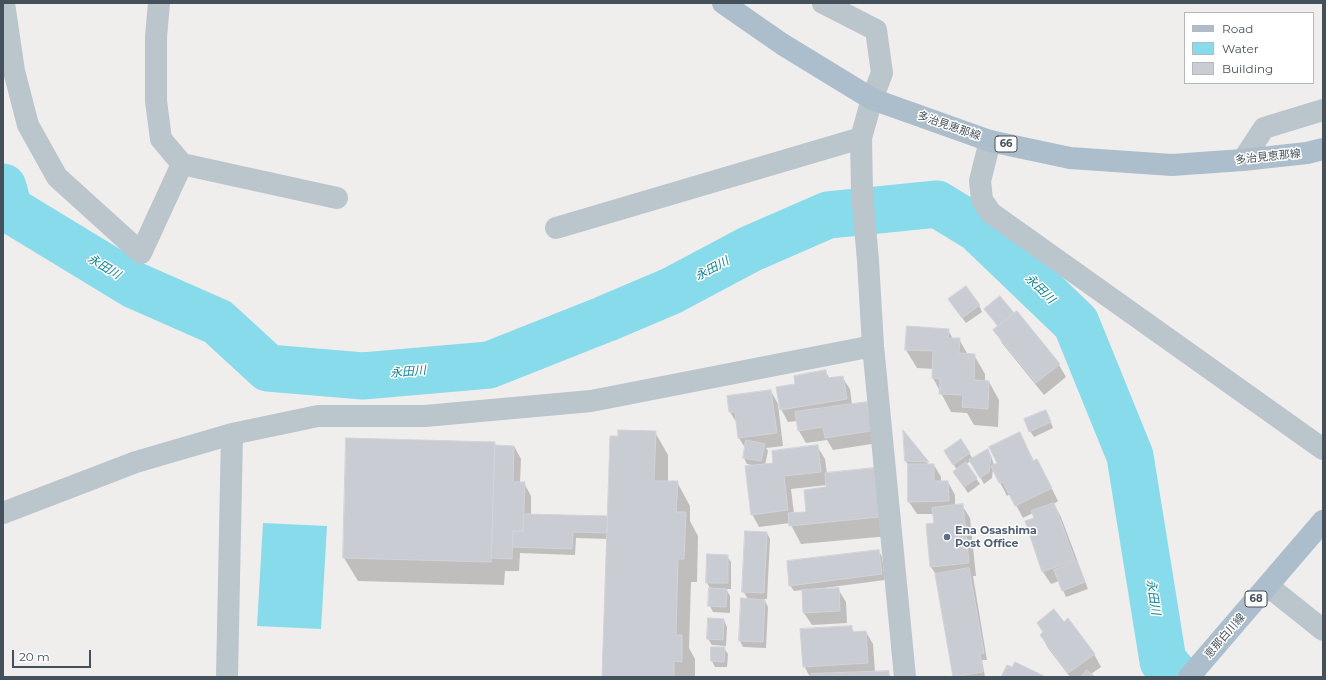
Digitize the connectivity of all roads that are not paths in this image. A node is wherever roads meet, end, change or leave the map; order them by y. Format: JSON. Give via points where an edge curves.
{"nodes":[{"id":1,"x":4,"y":3,"type":"edge"},
{"id":2,"x":159,"y":3,"type":"edge"},
{"id":3,"x":723,"y":3,"type":"edge"},
{"id":4,"x":823,"y":3,"type":"edge"},
{"id":5,"x":872,"y":99,"type":"junction"},
{"id":6,"x":1323,"y":110,"type":"edge"},
{"id":7,"x":862,"y":138,"type":"junction"},
{"id":8,"x":990,"y":141,"type":"junction"},
{"id":9,"x":1323,"y":149,"type":"edge"},
{"id":10,"x":1243,"y":160,"type":"junction"},
{"id":11,"x":182,"y":164,"type":"junction"},
{"id":12,"x":337,"y":198,"type":"dead end"},
{"id":13,"x":556,"y":228,"type":"dead end"},
{"id":14,"x":873,"y":346,"type":"junction"},
{"id":15,"x":232,"y":434,"type":"junction"},
{"id":16,"x":1323,"y":449,"type":"edge"},
{"id":17,"x":3,"y":513,"type":"edge"},
{"id":18,"x":1323,"y":521,"type":"edge"},
{"id":19,"x":1268,"y":586,"type":"junction"},
{"id":20,"x":1323,"y":630,"type":"edge"},
{"id":21,"x":227,"y":677,"type":"edge"},
{"id":22,"x":905,"y":677,"type":"edge"},
{"id":23,"x":1189,"y":677,"type":"edge"}],
"edges":[{"from":1,"to":11,"type":"street","via":[[14,71],[28,125],[57,177],[141,253]]},
{"from":2,"to":11,"type":"street","via":[[156,101],[161,139]]},
{"from":3,"to":5,"type":"main road","name":"多治見恵那線","number":"66","via":[[782,44]]},
{"from":4,"to":5,"type":"street","via":[[876,30],[882,73]]},
{"from":5,"to":7,"type":"street"},
{"from":5,"to":8,"type":"main road","name":"多治見恵那線","number":"66"},
{"from":6,"to":10,"type":"street","via":[[1264,128]]},
{"from":7,"to":13,"type":"street"},
{"from":7,"to":14,"type":"street","via":[[862,192]]},
{"from":8,"to":10,"type":"main road","name":"多治見恵那線","number":"66","via":[[1070,158],[1172,165]]},
{"from":8,"to":16,"type":"street","via":[[980,181],[982,200],[991,212]]},
{"from":9,"to":10,"type":"main road","name":"多治見恵那線","number":"66"},
{"from":11,"to":12,"type":"street"},
{"from":14,"to":15,"type":"street","via":[[591,401],[425,416],[318,416]]},
{"from":14,"to":22,"type":"street"},
{"from":15,"to":17,"type":"street","via":[[136,462]]},
{"from":15,"to":21,"type":"street"},
{"from":18,"to":19,"type":"main road","name":"恵那白川線","number":"68"},
{"from":19,"to":20,"type":"street"},
{"from":19,"to":23,"type":"main road","name":"恵那白川線","number":"68"}]}
